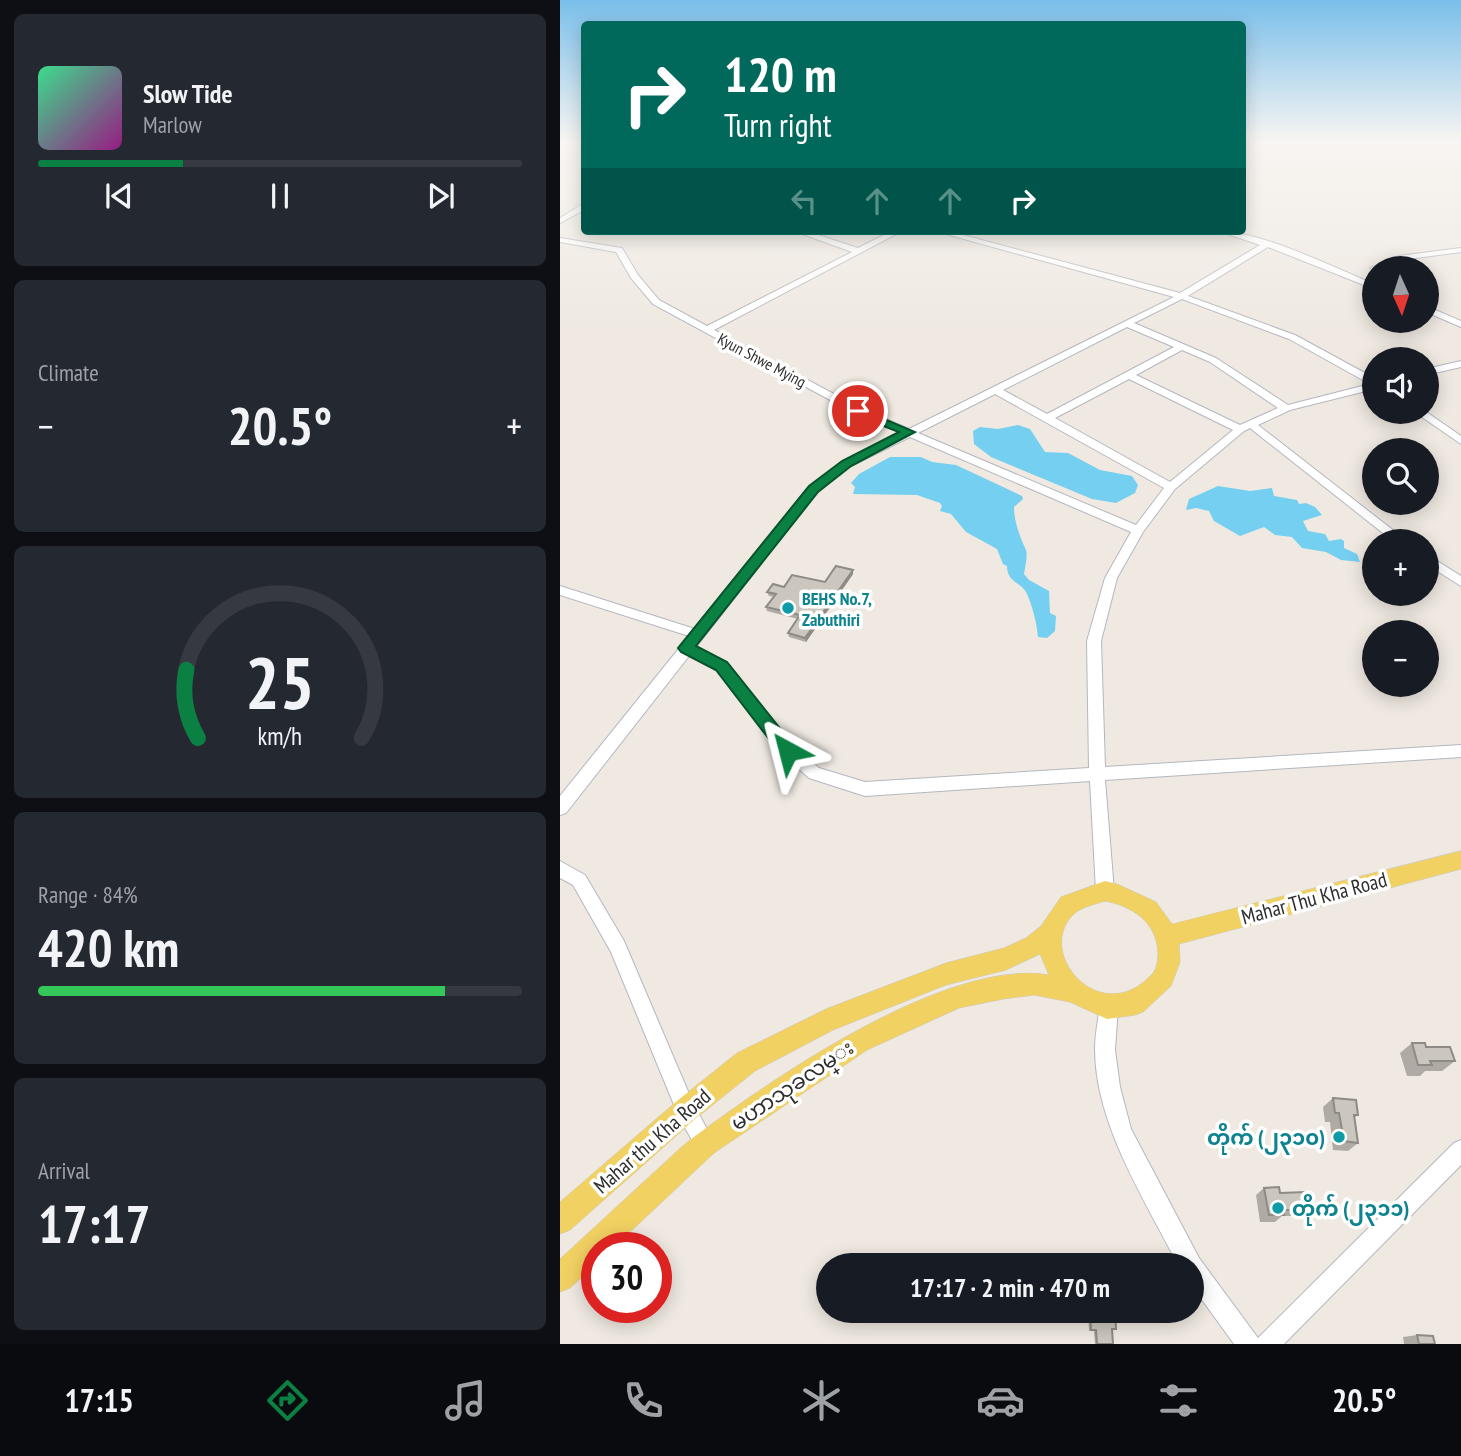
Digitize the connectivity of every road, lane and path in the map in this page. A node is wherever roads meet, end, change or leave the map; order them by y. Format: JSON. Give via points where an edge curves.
{"nodes":[{"id":1,"x":581,"y":209,"type":"edge"},
{"id":2,"x":560,"y":221,"type":"edge"},
{"id":3,"x":810,"y":235,"type":"edge"},
{"id":4,"x":890,"y":235,"type":"edge"},
{"id":5,"x":953,"y":235,"type":"edge"},
{"id":6,"x":1237,"y":235,"type":"edge"},
{"id":7,"x":560,"y":240,"type":"edge"},
{"id":8,"x":1267,"y":243,"type":"junction"},
{"id":9,"x":1461,"y":250,"type":"edge"},
{"id":10,"x":858,"y":251,"type":"junction"},
{"id":11,"x":1414,"y":256,"type":"edge"},
{"id":12,"x":1362,"y":274,"type":"edge"},
{"id":13,"x":1353,"y":278,"type":"junction"},
{"id":14,"x":1362,"y":282,"type":"edge"},
{"id":15,"x":1180,"y":298,"type":"junction"},
{"id":16,"x":1439,"y":315,"type":"edge"},
{"id":17,"x":1128,"y":324,"type":"junction"},
{"id":18,"x":1461,"y":324,"type":"edge"},
{"id":19,"x":706,"y":330,"type":"junction"},
{"id":20,"x":1181,"y":347,"type":"junction"},
{"id":21,"x":1461,"y":364,"type":"edge"},
{"id":22,"x":1439,"y":370,"type":"edge"},
{"id":23,"x":1129,"y":375,"type":"junction"},
{"id":24,"x":1362,"y":377,"type":"edge"},
{"id":25,"x":1362,"y":387,"type":"edge"},
{"id":26,"x":996,"y":390,"type":"junction"},
{"id":27,"x":1286,"y":408,"type":"junction"},
{"id":28,"x":1047,"y":418,"type":"junction"},
{"id":29,"x":1437,"y":424,"type":"edge"},
{"id":30,"x":1246,"y":427,"type":"junction"},
{"id":31,"x":909,"y":432,"type":"junction"},
{"id":32,"x":1461,"y":441,"type":"edge"},
{"id":33,"x":1171,"y":487,"type":"junction"},
{"id":34,"x":1385,"y":529,"type":"edge"},
{"id":35,"x":1138,"y":530,"type":"junction"},
{"id":36,"x":1439,"y":567,"type":"edge"},
{"id":37,"x":1461,"y":582,"type":"edge"},
{"id":38,"x":560,"y":590,"type":"edge"},
{"id":39,"x":697,"y":634,"type":"junction"},
{"id":40,"x":686,"y":648,"type":"junction"},
{"id":41,"x":1461,"y":751,"type":"edge"},
{"id":42,"x":1097,"y":775,"type":"junction"},
{"id":43,"x":560,"y":808,"type":"edge"},
{"id":44,"x":1461,"y":860,"type":"edge"},
{"id":45,"x":560,"y":869,"type":"edge"},
{"id":46,"x":1105,"y":891,"type":"junction"},
{"id":47,"x":1051,"y":931,"type":"junction"},
{"id":48,"x":1167,"y":936,"type":"junction"},
{"id":49,"x":1070,"y":990,"type":"junction"},
{"id":50,"x":1109,"y":1006,"type":"junction"},
{"id":51,"x":746,"y":1062,"type":"joint"},
{"id":52,"x":686,"y":1110,"type":"junction"},
{"id":53,"x":705,"y":1144,"type":"junction"},
{"id":54,"x":1461,"y":1150,"type":"edge"},
{"id":55,"x":560,"y":1220,"type":"edge"},
{"id":56,"x":1182,"y":1253,"type":"edge"},
{"id":57,"x":560,"y":1278,"type":"edge"},
{"id":58,"x":1204,"y":1284,"type":"edge"},
{"id":59,"x":1248,"y":1344,"type":"edge"},
{"id":60,"x":1267,"y":1344,"type":"edge"}],
"edges":[{"from":1,"to":2,"type":"street"},
{"from":3,"to":10,"type":"street"},
{"from":4,"to":10,"type":"street"},
{"from":5,"to":15,"type":"street"},
{"from":6,"to":8,"type":"street"},
{"from":7,"to":19,"type":"street","name":"Kyun Shwe Mying","via":[[619,250],[656,302]]},
{"from":8,"to":13,"type":"street"},
{"from":8,"to":15,"type":"street"},
{"from":9,"to":11,"type":"street"},
{"from":10,"to":19,"type":"street"},
{"from":12,"to":13,"type":"street"},
{"from":13,"to":14,"type":"street"},
{"from":15,"to":17,"type":"street"},
{"from":15,"to":24,"type":"street","via":[[1282,332]]},
{"from":16,"to":18,"type":"street"},
{"from":17,"to":20,"type":"street"},
{"from":17,"to":26,"type":"street"},
{"from":19,"to":31,"type":"street","name":"Kyun Shwe Mying","via":[[858,411]]},
{"from":20,"to":23,"type":"street"},
{"from":20,"to":27,"type":"street","via":[[1213,360]]},
{"from":21,"to":22,"type":"street"},
{"from":23,"to":28,"type":"street"},
{"from":23,"to":30,"type":"street"},
{"from":25,"to":27,"type":"street"},
{"from":26,"to":28,"type":"street"},
{"from":26,"to":31,"type":"street"},
{"from":27,"to":30,"type":"street"},
{"from":28,"to":33,"type":"street"},
{"from":29,"to":32,"type":"street"},
{"from":30,"to":33,"type":"street"},
{"from":30,"to":34,"type":"street"},
{"from":31,"to":35,"type":"street","name":"Kyun Shwe Mying"},
{"from":31,"to":39,"type":"street","via":[[847,464],[814,489]]},
{"from":33,"to":35,"type":"street"},
{"from":35,"to":42,"type":"street","via":[[1111,578],[1094,641]]},
{"from":36,"to":37,"type":"street"},
{"from":38,"to":39,"type":"street"},
{"from":39,"to":40,"type":"street"},
{"from":40,"to":42,"type":"street","via":[[721,666],[788,751],[814,773],[847,785],[897,788]]},
{"from":40,"to":43,"type":"street"},
{"from":41,"to":42,"type":"street"},
{"from":42,"to":46,"type":"street"},
{"from":44,"to":48,"type":"main road","name":"Mahar Thu Kha Road"},
{"from":45,"to":52,"type":"street","via":[[579,880],[618,947]]},
{"from":46,"to":47,"type":"main road","via":[[1071,902]]},
{"from":46,"to":48,"type":"main road","via":[[1136,899],[1160,922]]},
{"from":47,"to":49,"type":"main road","via":[[1050,956]]},
{"from":47,"to":51,"type":"main road","name":"မဟာသုခလမ္း","via":[[1034,946],[1006,959],[946,974],[826,1021]]},
{"from":48,"to":50,"type":"main road","via":[[1170,957],[1164,977],[1151,994],[1132,1004]]},
{"from":49,"to":50,"type":"main road"},
{"from":49,"to":53,"type":"main road","name":"မဟာသုခလမ္း","via":[[1034,984],[1003,987],[906,1018],[858,1041]]},
{"from":50,"to":56,"type":"street","via":[[1105,1050],[1122,1132]]},
{"from":51,"to":52,"type":"main road","name":"Mahar thu Kha Road"},
{"from":52,"to":53,"type":"street"},
{"from":52,"to":55,"type":"main road","name":"Mahar thu Kha Road"},
{"from":53,"to":57,"type":"main road","name":"မဟာသုခလမ္း"},
{"from":54,"to":60,"type":"street"},
{"from":58,"to":59,"type":"street"}]}
